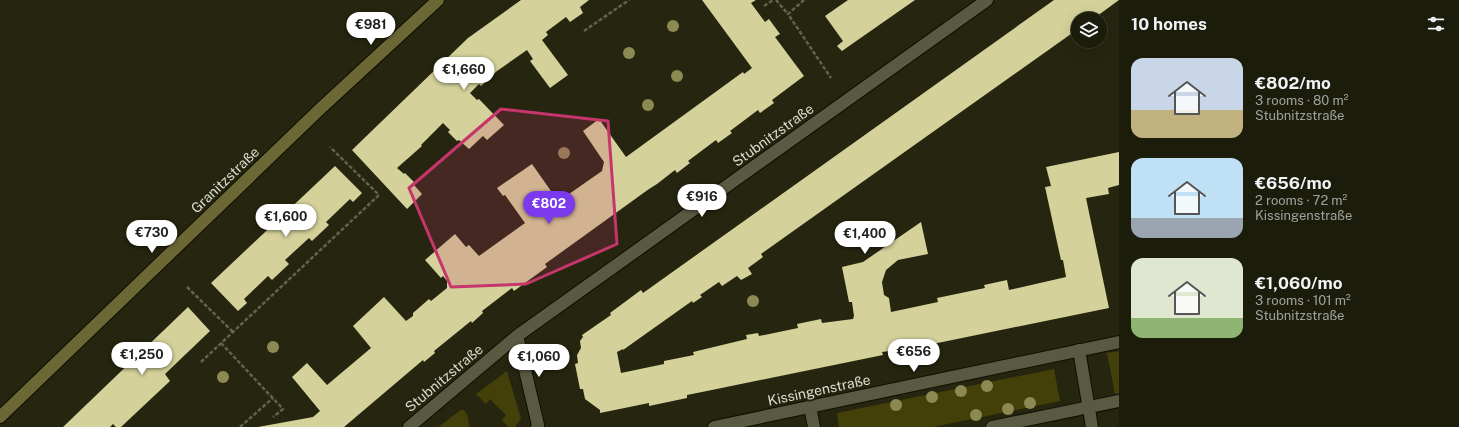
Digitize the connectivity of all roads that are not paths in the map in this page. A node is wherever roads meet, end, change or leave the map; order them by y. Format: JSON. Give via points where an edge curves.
{"nodes":[{"id":1,"x":438,"y":0,"type":"edge"},
{"id":2,"x":987,"y":0,"type":"edge"},
{"id":3,"x":517,"y":336,"type":"junction"},
{"id":4,"x":1119,"y":342,"type":"edge"},
{"id":5,"x":1079,"y":350,"type":"junction"},
{"id":6,"x":1119,"y":401,"type":"edge"},
{"id":7,"x":810,"y":407,"type":"junction"},
{"id":8,"x":1089,"y":407,"type":"junction"},
{"id":9,"x":0,"y":417,"type":"edge"},
{"id":10,"x":409,"y":427,"type":"edge"},
{"id":11,"x":537,"y":427,"type":"edge"},
{"id":12,"x":714,"y":427,"type":"edge"},
{"id":13,"x":814,"y":427,"type":"edge"},
{"id":14,"x":992,"y":427,"type":"edge"},
{"id":15,"x":1092,"y":427,"type":"edge"}],
"edges":[{"from":1,"to":9,"type":"main road","name":"Granitzstraße"},
{"from":2,"to":3,"type":"street","name":"Stubnitzstraße"},
{"from":3,"to":10,"type":"street","name":"Stubnitzstraße"},
{"from":3,"to":11,"type":"street"},
{"from":4,"to":5,"type":"street","name":"Kissingenstraße"},
{"from":5,"to":7,"type":"street","name":"Kissingenstraße"},
{"from":5,"to":8,"type":"street"},
{"from":6,"to":8,"type":"street"},
{"from":7,"to":12,"type":"street","name":"Kissingenstraße"},
{"from":7,"to":13,"type":"street"},
{"from":8,"to":14,"type":"street"},
{"from":8,"to":15,"type":"street"}]}
